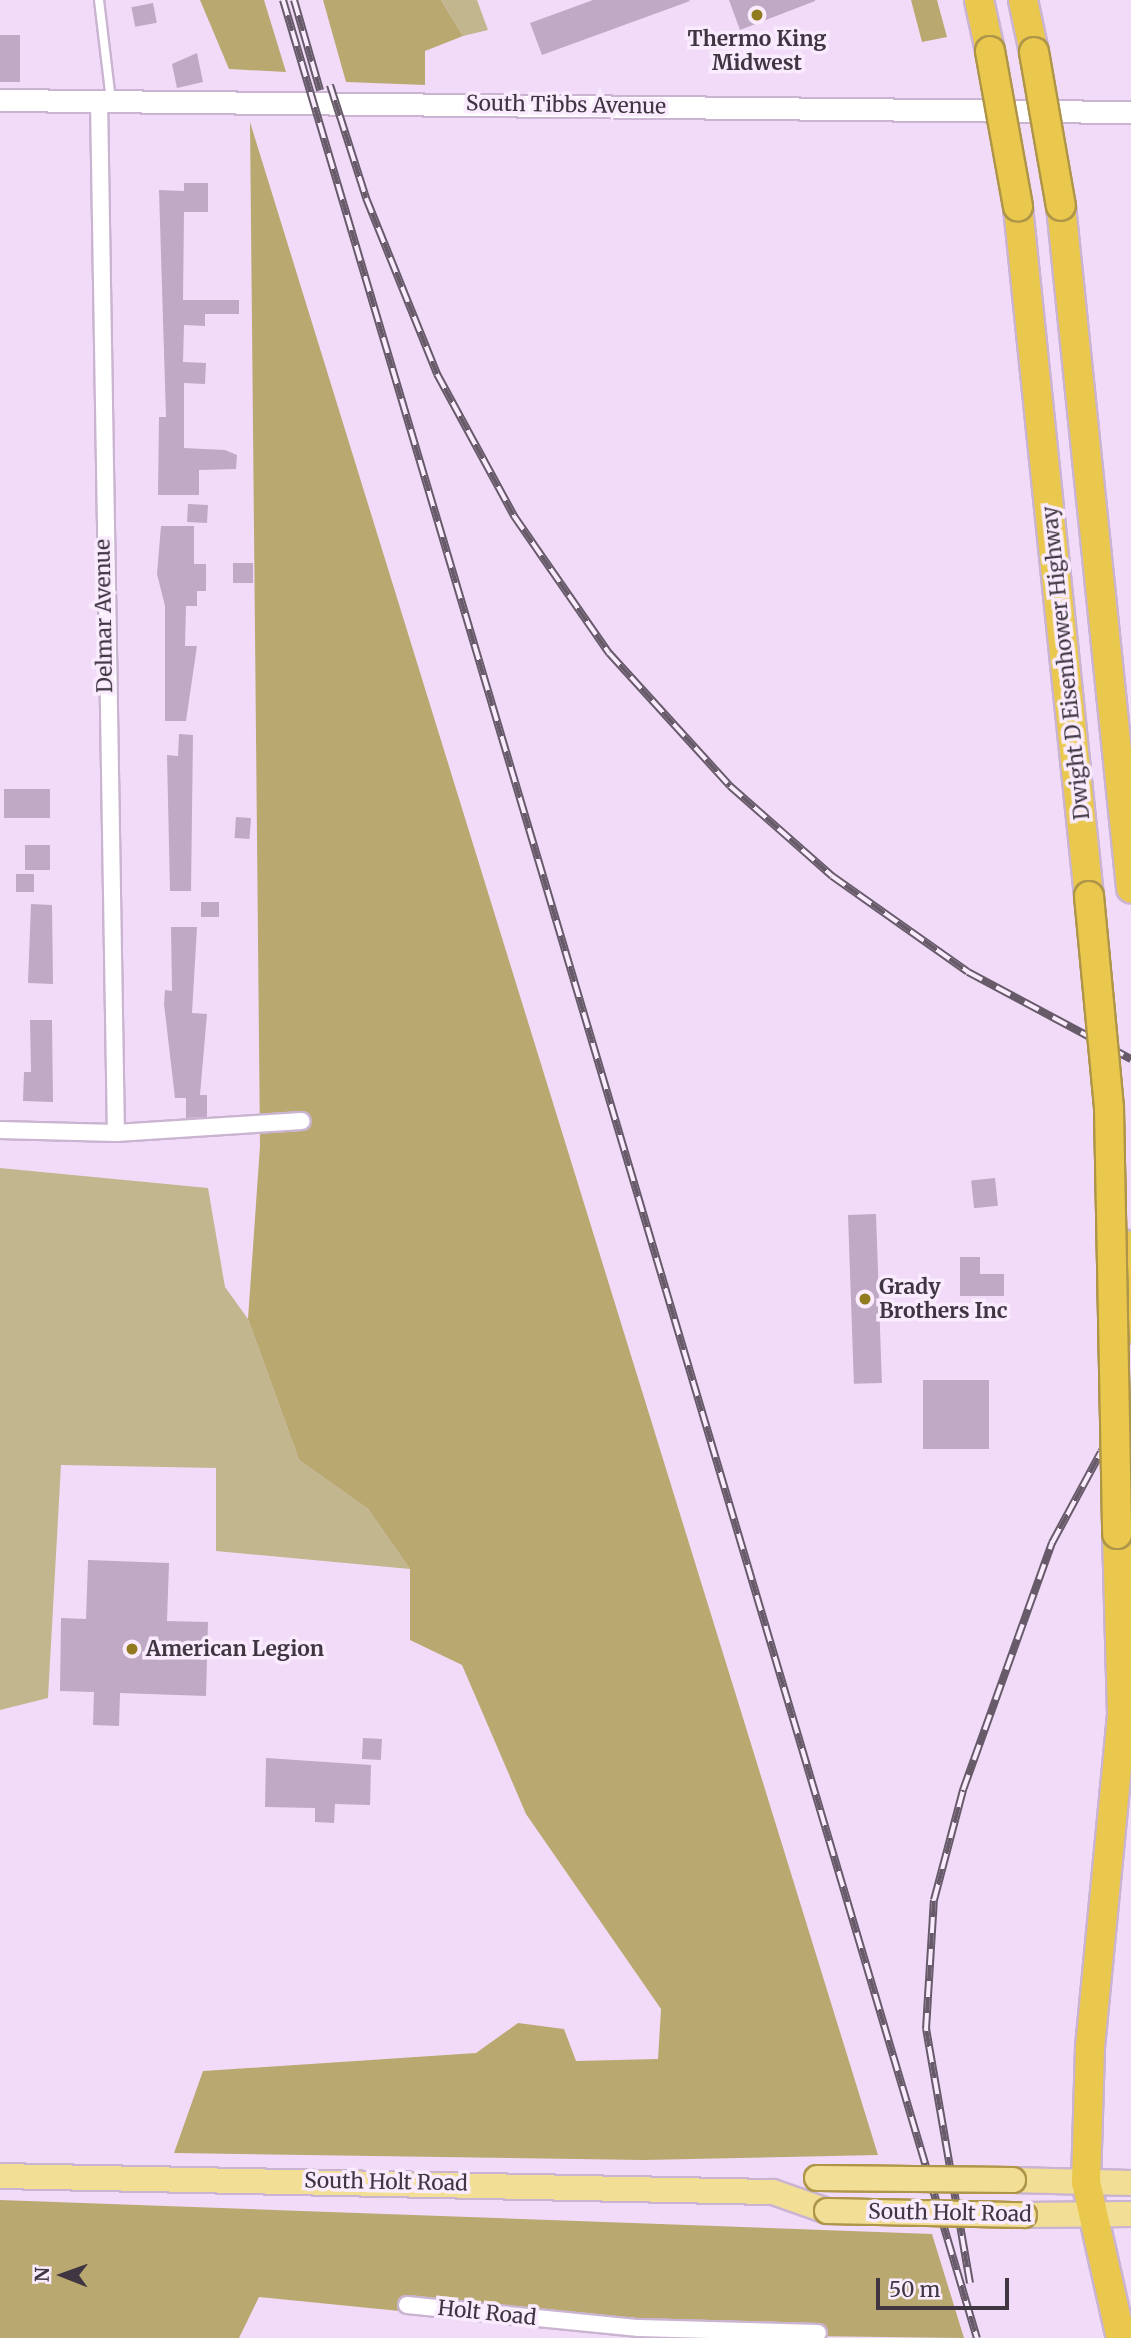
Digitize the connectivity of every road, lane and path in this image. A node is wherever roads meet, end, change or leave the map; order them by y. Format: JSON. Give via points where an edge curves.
{"nodes":[{"id":1,"x":99,"y":0,"type":"edge"},
{"id":2,"x":979,"y":0,"type":"edge"},
{"id":3,"x":1023,"y":0,"type":"edge"},
{"id":4,"x":0,"y":100,"type":"edge"},
{"id":5,"x":105,"y":100,"type":"junction"},
{"id":6,"x":1131,"y":112,"type":"edge"},
{"id":7,"x":1131,"y":888,"type":"edge"},
{"id":8,"x":1109,"y":1109,"type":"junction"},
{"id":9,"x":302,"y":1121,"type":"dead end"},
{"id":10,"x":0,"y":1130,"type":"edge"},
{"id":11,"x":116,"y":1133,"type":"junction"},
{"id":12,"x":1131,"y":1329,"type":"edge"},
{"id":13,"x":0,"y":2176,"type":"edge"},
{"id":14,"x":1086,"y":2182,"type":"junction"},
{"id":15,"x":1131,"y":2183,"type":"edge"},
{"id":16,"x":773,"y":2192,"type":"junction"},
{"id":17,"x":1131,"y":2214,"type":"edge"},
{"id":18,"x":1091,"y":2215,"type":"junction"},
{"id":19,"x":407,"y":2305,"type":"dead end"},
{"id":20,"x":639,"y":2333,"type":"edge"},
{"id":21,"x":818,"y":2333,"type":"dead end"},
{"id":22,"x":1122,"y":2338,"type":"edge"}],
"edges":[{"from":1,"to":5,"type":"lane"},
{"from":2,"to":8,"type":"highway","name":"Dwight D Eisenhower Highway","bridge":true,"via":[[1018,207]]},
{"from":3,"to":7,"type":"highway","name":"Dwight D Eisenhower Highway","bridge":true,"via":[[1061,206]]},
{"from":4,"to":5,"type":"main road","name":"South Tibbs Avenue"},
{"from":5,"to":6,"type":"main road","name":"South Tibbs Avenue"},
{"from":5,"to":11,"type":"street","name":"Delmar Avenue"},
{"from":8,"to":12,"type":"highway","name":"Dwight D Eisenhower Highway","bridge":true},
{"from":8,"to":14,"type":"highway","bridge":true,"via":[[1122,1715],[1090,2048]]},
{"from":9,"to":11,"type":"street"},
{"from":10,"to":11,"type":"street"},
{"from":13,"to":16,"type":"main road","name":"South Holt Road"},
{"from":14,"to":15,"type":"main road","name":"South Holt Road"},
{"from":14,"to":16,"type":"main road","name":"South Holt Road","bridge":true,"via":[[817,2178]]},
{"from":14,"to":18,"type":"highway"},
{"from":16,"to":18,"type":"main road","name":"South Holt Road","bridge":true,"via":[[827,2211]]},
{"from":17,"to":18,"type":"main road","name":"South Holt Road"},
{"from":18,"to":22,"type":"highway"},
{"from":19,"to":20,"type":"street","name":"Holt Road"},
{"from":20,"to":21,"type":"street","name":"Holt Road"}]}
